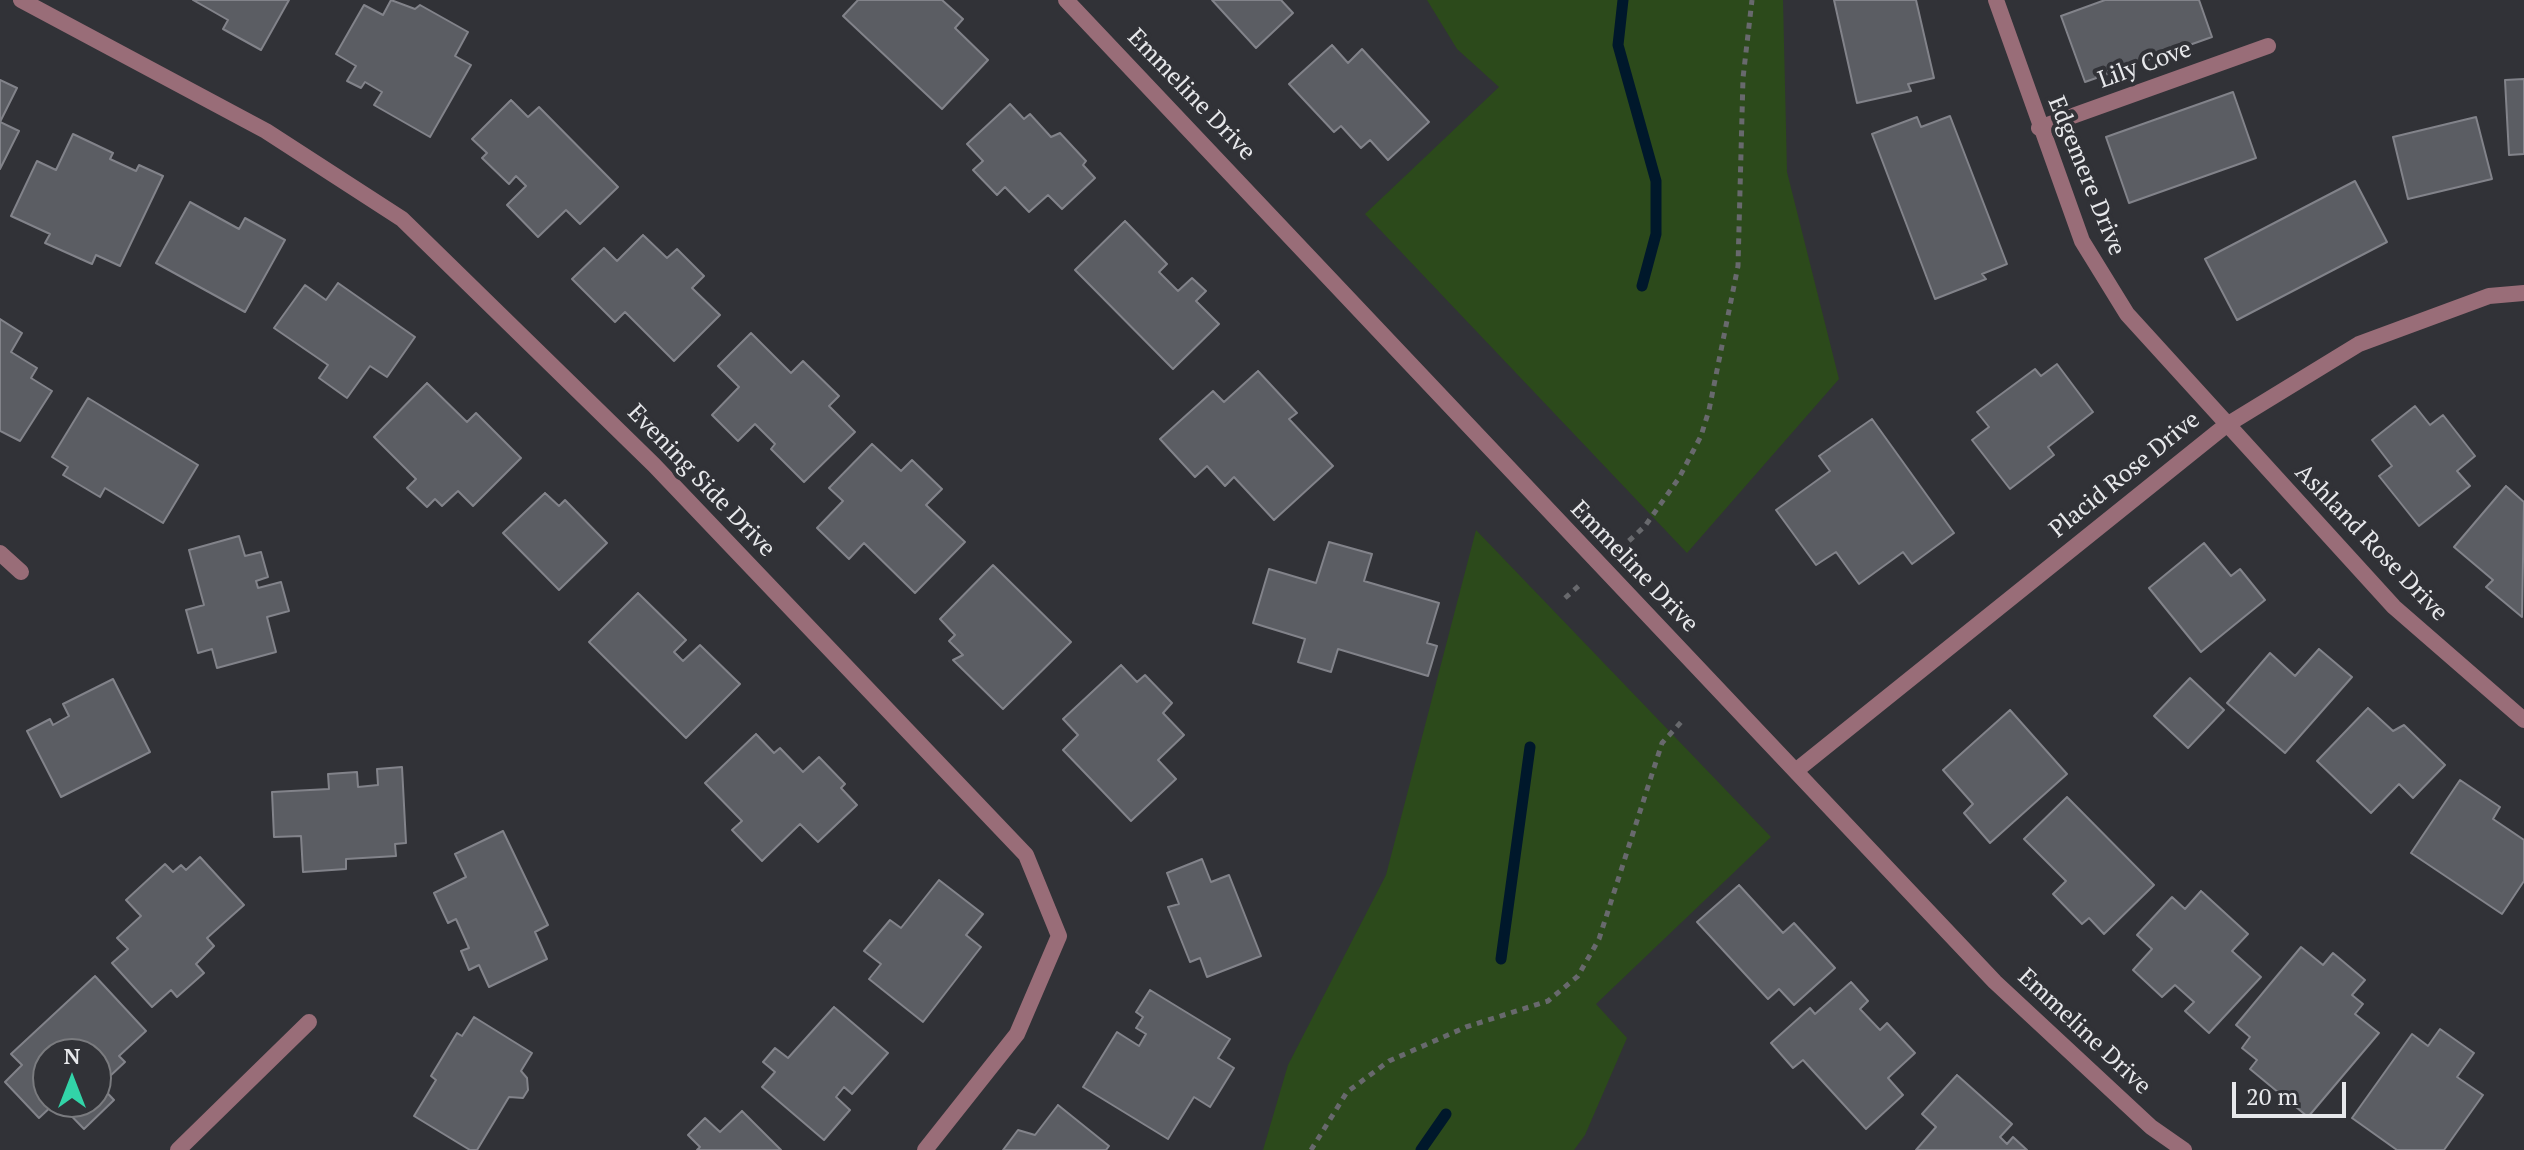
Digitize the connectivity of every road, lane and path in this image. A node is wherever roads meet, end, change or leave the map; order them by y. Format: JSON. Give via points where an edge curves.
{"nodes":[{"id":1,"x":21,"y":0,"type":"edge"},
{"id":2,"x":1066,"y":0,"type":"edge"},
{"id":3,"x":1752,"y":0,"type":"edge"},
{"id":4,"x":1996,"y":0,"type":"edge"},
{"id":5,"x":2268,"y":46,"type":"dead end"},
{"id":6,"x":2039,"y":128,"type":"junction"},
{"id":7,"x":2524,"y":293,"type":"edge"},
{"id":8,"x":2225,"y":426,"type":"junction"},
{"id":9,"x":0,"y":553,"type":"edge"},
{"id":10,"x":1600,"y":567,"type":"junction"},
{"id":11,"x":21,"y":572,"type":"dead end"},
{"id":12,"x":1683,"y":720,"type":"dead end"},
{"id":13,"x":2524,"y":720,"type":"edge"},
{"id":14,"x":1798,"y":769,"type":"junction"},
{"id":15,"x":309,"y":1022,"type":"dead end"},
{"id":16,"x":178,"y":1150,"type":"edge"},
{"id":17,"x":925,"y":1150,"type":"edge"},
{"id":18,"x":1311,"y":1150,"type":"edge"},
{"id":19,"x":2184,"y":1150,"type":"edge"}],
"edges":[{"from":1,"to":17,"type":"street","name":"Evening Side Drive","via":[[266,131],[402,219],[654,465],[1026,855],[1059,936],[1017,1034]]},
{"from":2,"to":10,"type":"street","name":"Emmeline Drive"},
{"from":3,"to":10,"type":"path","via":[[1743,78],[1738,266],[1709,410],[1679,478],[1645,526]]},
{"from":4,"to":6,"type":"street","name":"Edgemere Drive"},
{"from":5,"to":6,"type":"street","name":"Lily Cove"},
{"from":6,"to":8,"type":"street","name":"Edgemere Drive","via":[[2102,279]]},
{"from":7,"to":8,"type":"street","name":"Placid Rose Drive","via":[[2489,296],[2359,344]]},
{"from":8,"to":13,"type":"street","name":"Ashland Rose Drive","via":[[2394,607]]},
{"from":8,"to":14,"type":"street","name":"Placid Rose Drive"},
{"from":9,"to":11,"type":"street"},
{"from":10,"to":14,"type":"street","name":"Emmeline Drive"},
{"from":12,"to":18,"type":"path","via":[[1662,743],[1599,939],[1578,976],[1548,1001],[1466,1027],[1389,1061],[1347,1092]]},
{"from":14,"to":19,"type":"street","name":"Emmeline Drive","via":[[1995,982],[2151,1127]]},
{"from":15,"to":16,"type":"street"}]}
